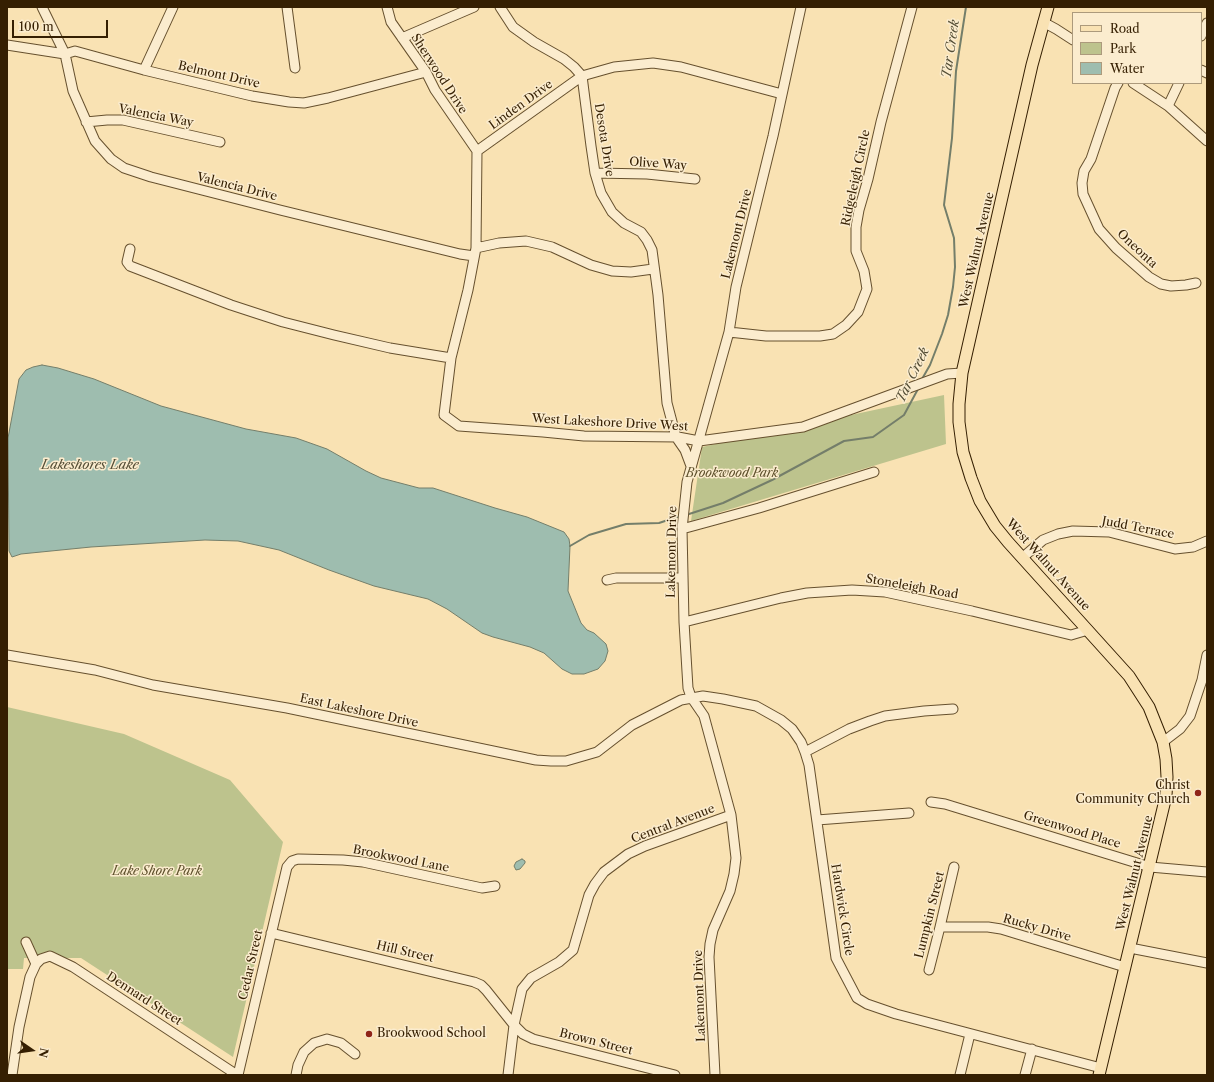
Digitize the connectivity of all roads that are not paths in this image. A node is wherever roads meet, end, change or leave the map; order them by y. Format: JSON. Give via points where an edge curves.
{"nodes":[{"id":1,"x":42,"y":7,"type":"edge"},
{"id":2,"x":173,"y":7,"type":"edge"},
{"id":3,"x":287,"y":7,"type":"edge"},
{"id":4,"x":387,"y":7,"type":"edge"},
{"id":5,"x":474,"y":7,"type":"edge"},
{"id":6,"x":500,"y":7,"type":"edge"},
{"id":7,"x":801,"y":7,"type":"edge"},
{"id":8,"x":912,"y":7,"type":"edge"},
{"id":9,"x":1048,"y":7,"type":"edge"},
{"id":10,"x":1043,"y":22,"type":"junction"},
{"id":11,"x":1207,"y":23,"type":"edge"},
{"id":12,"x":1202,"y":34,"type":"edge"},
{"id":13,"x":402,"y":38,"type":"junction"},
{"id":14,"x":1072,"y":39,"type":"edge"},
{"id":15,"x":7,"y":45,"type":"edge"},
{"id":16,"x":65,"y":54,"type":"junction"},
{"id":17,"x":295,"y":68,"type":"dead end"},
{"id":18,"x":144,"y":70,"type":"junction"},
{"id":19,"x":426,"y":72,"type":"junction"},
{"id":20,"x":582,"y":76,"type":"junction"},
{"id":21,"x":1117,"y":84,"type":"edge"},
{"id":22,"x":1135,"y":84,"type":"edge"},
{"id":23,"x":1179,"y":84,"type":"edge"},
{"id":24,"x":782,"y":94,"type":"junction"},
{"id":25,"x":1168,"y":106,"type":"junction"},
{"id":26,"x":86,"y":122,"type":"junction"},
{"id":27,"x":1207,"y":141,"type":"edge"},
{"id":28,"x":220,"y":142,"type":"dead end"},
{"id":29,"x":477,"y":151,"type":"junction"},
{"id":30,"x":595,"y":173,"type":"junction"},
{"id":31,"x":695,"y":179,"type":"dead end"},
{"id":32,"x":130,"y":249,"type":"dead end"},
{"id":33,"x":475,"y":252,"type":"junction"},
{"id":34,"x":653,"y":269,"type":"junction"},
{"id":35,"x":1196,"y":283,"type":"dead end"},
{"id":36,"x":729,"y":332,"type":"junction"},
{"id":37,"x":451,"y":358,"type":"junction"},
{"id":38,"x":962,"y":373,"type":"junction"},
{"id":39,"x":676,"y":437,"type":"junction"},
{"id":40,"x":699,"y":441,"type":"junction"},
{"id":41,"x":691,"y":467,"type":"junction"},
{"id":42,"x":874,"y":472,"type":"dead end"},
{"id":43,"x":682,"y":529,"type":"junction"},
{"id":44,"x":1207,"y":541,"type":"edge"},
{"id":45,"x":1022,"y":558,"type":"junction"},
{"id":46,"x":682,"y":578,"type":"junction"},
{"id":47,"x":607,"y":580,"type":"dead end"},
{"id":48,"x":684,"y":622,"type":"junction"},
{"id":49,"x":1088,"y":630,"type":"junction"},
{"id":50,"x":7,"y":655,"type":"edge"},
{"id":51,"x":1207,"y":655,"type":"edge"},
{"id":52,"x":1205,"y":680,"type":"edge"},
{"id":53,"x":692,"y":697,"type":"junction"},
{"id":54,"x":953,"y":709,"type":"dead end"},
{"id":55,"x":1163,"y":742,"type":"junction"},
{"id":56,"x":805,"y":752,"type":"junction"},
{"id":57,"x":932,"y":802,"type":"dead end"},
{"id":58,"x":909,"y":813,"type":"dead end"},
{"id":59,"x":731,"y":815,"type":"junction"},
{"id":60,"x":817,"y":820,"type":"junction"},
{"id":61,"x":292,"y":861,"type":"joint"},
{"id":62,"x":954,"y":867,"type":"dead end"},
{"id":63,"x":1150,"y":867,"type":"junction"},
{"id":64,"x":1207,"y":872,"type":"edge"},
{"id":65,"x":495,"y":886,"type":"dead end"},
{"id":66,"x":940,"y":927,"type":"junction"},
{"id":67,"x":271,"y":933,"type":"junction"},
{"id":68,"x":26,"y":942,"type":"dead end"},
{"id":69,"x":1130,"y":948,"type":"junction"},
{"id":70,"x":1207,"y":963,"type":"edge"},
{"id":71,"x":36,"y":964,"type":"junction"},
{"id":72,"x":1125,"y":967,"type":"junction"},
{"id":73,"x":929,"y":970,"type":"dead end"},
{"id":74,"x":514,"y":1025,"type":"junction"},
{"id":75,"x":970,"y":1034,"type":"junction"},
{"id":76,"x":1032,"y":1050,"type":"junction"},
{"id":77,"x":355,"y":1054,"type":"dead end"},
{"id":78,"x":1100,"y":1072,"type":"edge"},
{"id":79,"x":12,"y":1075,"type":"edge"},
{"id":80,"x":237,"y":1075,"type":"edge"},
{"id":81,"x":296,"y":1075,"type":"edge"},
{"id":82,"x":508,"y":1075,"type":"edge"},
{"id":83,"x":675,"y":1075,"type":"edge"},
{"id":84,"x":715,"y":1075,"type":"edge"},
{"id":85,"x":960,"y":1075,"type":"edge"},
{"id":86,"x":1025,"y":1075,"type":"edge"}],
"edges":[{"from":1,"to":16,"type":"street","name":"Valencia Drive"},
{"from":2,"to":18,"type":"street"},
{"from":3,"to":17,"type":"street"},
{"from":4,"to":13,"type":"street","name":"Sherwood Drive","via":[[391,22]]},
{"from":5,"to":13,"type":"street"},
{"from":6,"to":20,"type":"street","via":[[513,27],[564,59]]},
{"from":7,"to":24,"type":"street","name":"Lakemont Drive"},
{"from":8,"to":36,"type":"street","name":"Ridgeleigh Circle","via":[[859,210],[856,251],[864,271],[867,289],[858,312],[846,325],[827,335],[766,336]]},
{"from":9,"to":10,"type":"main road","name":"West Walnut Avenue"},
{"from":10,"to":14,"type":"street"},
{"from":10,"to":38,"type":"main road","name":"West Walnut Avenue"},
{"from":11,"to":12,"type":"street"},
{"from":13,"to":19,"type":"street","name":"Sherwood Drive"},
{"from":15,"to":16,"type":"street","name":"Belmont Drive"},
{"from":16,"to":18,"type":"street","name":"Belmont Drive","via":[[75,51]]},
{"from":16,"to":26,"type":"street","name":"Valencia Drive","via":[[73,91]]},
{"from":18,"to":19,"type":"street","name":"Belmont Drive","via":[[252,96],[304,102]]},
{"from":19,"to":29,"type":"street","name":"Sherwood Drive"},
{"from":20,"to":24,"type":"street","name":"Linden Drive","via":[[614,67],[653,63],[681,67]]},
{"from":20,"to":29,"type":"street","name":"Linden Drive"},
{"from":20,"to":30,"type":"street","name":"Desota Drive"},
{"from":21,"to":35,"type":"street","name":"Oneonta","via":[[1091,159],[1084,171],[1083,194],[1100,229],[1116,248],[1149,278],[1171,286]]},
{"from":22,"to":25,"type":"street"},
{"from":23,"to":25,"type":"street"},
{"from":24,"to":36,"type":"street","name":"Lakemont Drive","via":[[736,287]]},
{"from":25,"to":27,"type":"street"},
{"from":26,"to":28,"type":"street","name":"Valencia Way","via":[[124,120]]},
{"from":26,"to":33,"type":"street","name":"Valencia Drive","via":[[95,141],[111,159],[124,168],[151,177],[460,254]]},
{"from":29,"to":33,"type":"street"},
{"from":30,"to":31,"type":"street","name":"Olive Way","via":[[646,174]]},
{"from":30,"to":34,"type":"street","name":"Desota Drive","via":[[601,193],[612,212],[624,223],[641,232],[647,240],[652,250]]},
{"from":32,"to":37,"type":"street","via":[[127,262],[130,266],[231,305],[334,335]]},
{"from":33,"to":34,"type":"street","name":"Valencia Drive","via":[[499,243],[526,241],[552,247],[591,265],[612,271]]},
{"from":33,"to":37,"type":"street"},
{"from":34,"to":39,"type":"street","name":"Desota Drive","via":[[658,295],[667,403]]},
{"from":36,"to":40,"type":"street","name":"Lakemont Drive"},
{"from":37,"to":39,"type":"street","name":"West Lakeshore Drive West","via":[[444,415],[460,426],[584,436]]},
{"from":38,"to":40,"type":"street","name":"West Lakeshore Drive West","via":[[947,374],[803,427]]},
{"from":38,"to":45,"type":"main road","name":"West Walnut Avenue","via":[[959,422],[963,452],[971,478],[980,501],[995,526]]},
{"from":39,"to":40,"type":"street","name":"West Lakeshore Drive West"},
{"from":39,"to":41,"type":"street","name":"Desota Drive","via":[[686,450]]},
{"from":40,"to":41,"type":"street","name":"Lakemont Drive"},
{"from":41,"to":43,"type":"street","name":"Lakemont Drive"},
{"from":42,"to":43,"type":"street"},
{"from":43,"to":46,"type":"street","name":"Lakemont Drive"},
{"from":44,"to":45,"type":"street","name":"Judd Terrace","via":[[1193,547],[1175,549],[1108,532],[1074,531],[1043,540]]},
{"from":45,"to":49,"type":"main road","name":"West Walnut Avenue"},
{"from":46,"to":47,"type":"street"},
{"from":46,"to":48,"type":"street","name":"Lakemont Drive"},
{"from":48,"to":49,"type":"street","name":"Stoneleigh Road","via":[[808,593],[870,590],[1071,635]]},
{"from":48,"to":53,"type":"street","name":"Lakemont Drive","via":[[688,688]]},
{"from":49,"to":55,"type":"main road","name":"West Walnut Avenue","via":[[1129,676],[1149,707]]},
{"from":50,"to":53,"type":"street","name":"East Lakeshore Drive","via":[[95,670],[153,685],[287,708],[551,762],[566,761],[597,752],[632,725]]},
{"from":51,"to":52,"type":"street"},
{"from":52,"to":55,"type":"street","via":[[1190,716]]},
{"from":53,"to":56,"type":"street","name":"Hardwick Circle","via":[[703,696],[756,706],[792,729]]},
{"from":53,"to":59,"type":"street","name":"Lakemont Drive","via":[[704,716]]},
{"from":54,"to":56,"type":"street","via":[[870,720]]},
{"from":55,"to":63,"type":"main road","name":"West Walnut Avenue","via":[[1167,777],[1166,796]]},
{"from":56,"to":60,"type":"street","name":"Hardwick Circle"},
{"from":57,"to":63,"type":"street","name":"Greenwood Place"},
{"from":58,"to":60,"type":"street"},
{"from":59,"to":74,"type":"street","name":"Central Avenue","via":[[645,846],[628,854],[604,872],[589,895],[574,950],[525,984]]},
{"from":59,"to":84,"type":"street","name":"Lakemont Drive","via":[[736,858],[734,874],[725,905],[713,930],[709,957]]},
{"from":60,"to":75,"type":"street","name":"Hardwick Circle","via":[[836,958],[857,998],[896,1014]]},
{"from":61,"to":65,"type":"street","name":"Brookwood Lane","via":[[298,859],[363,862],[482,888]]},
{"from":61,"to":67,"type":"street","name":"Cedar Street","via":[[287,867]]},
{"from":62,"to":66,"type":"street","name":"Lumpkin Street"},
{"from":63,"to":64,"type":"street","name":"Greenwood Place"},
{"from":63,"to":69,"type":"main road","name":"West Walnut Avenue"},
{"from":66,"to":72,"type":"street","name":"Rucky Drive","via":[[1001,929]]},
{"from":66,"to":73,"type":"street","name":"Lumpkin Street"},
{"from":67,"to":74,"type":"street","name":"Hill Street","via":[[474,982],[486,990]]},
{"from":67,"to":80,"type":"street","name":"Cedar Street"},
{"from":68,"to":71,"type":"street"},
{"from":69,"to":70,"type":"street"},
{"from":69,"to":72,"type":"main road","name":"West Walnut Avenue"},
{"from":71,"to":79,"type":"street","via":[[30,977],[20,1020]]},
{"from":71,"to":80,"type":"street","name":"Dennard Street","via":[[50,956],[73,967]]},
{"from":72,"to":78,"type":"main road","name":"West Walnut Avenue"},
{"from":74,"to":82,"type":"street","name":"Central Avenue"},
{"from":74,"to":83,"type":"street","name":"Brown Street","via":[[532,1038]]},
{"from":75,"to":76,"type":"street","name":"Hardwick Circle"},
{"from":75,"to":85,"type":"street"},
{"from":76,"to":78,"type":"street","name":"Hardwick Circle"},
{"from":76,"to":86,"type":"street"},
{"from":77,"to":81,"type":"street","via":[[341,1043],[327,1039],[314,1043],[304,1052]]}]}
